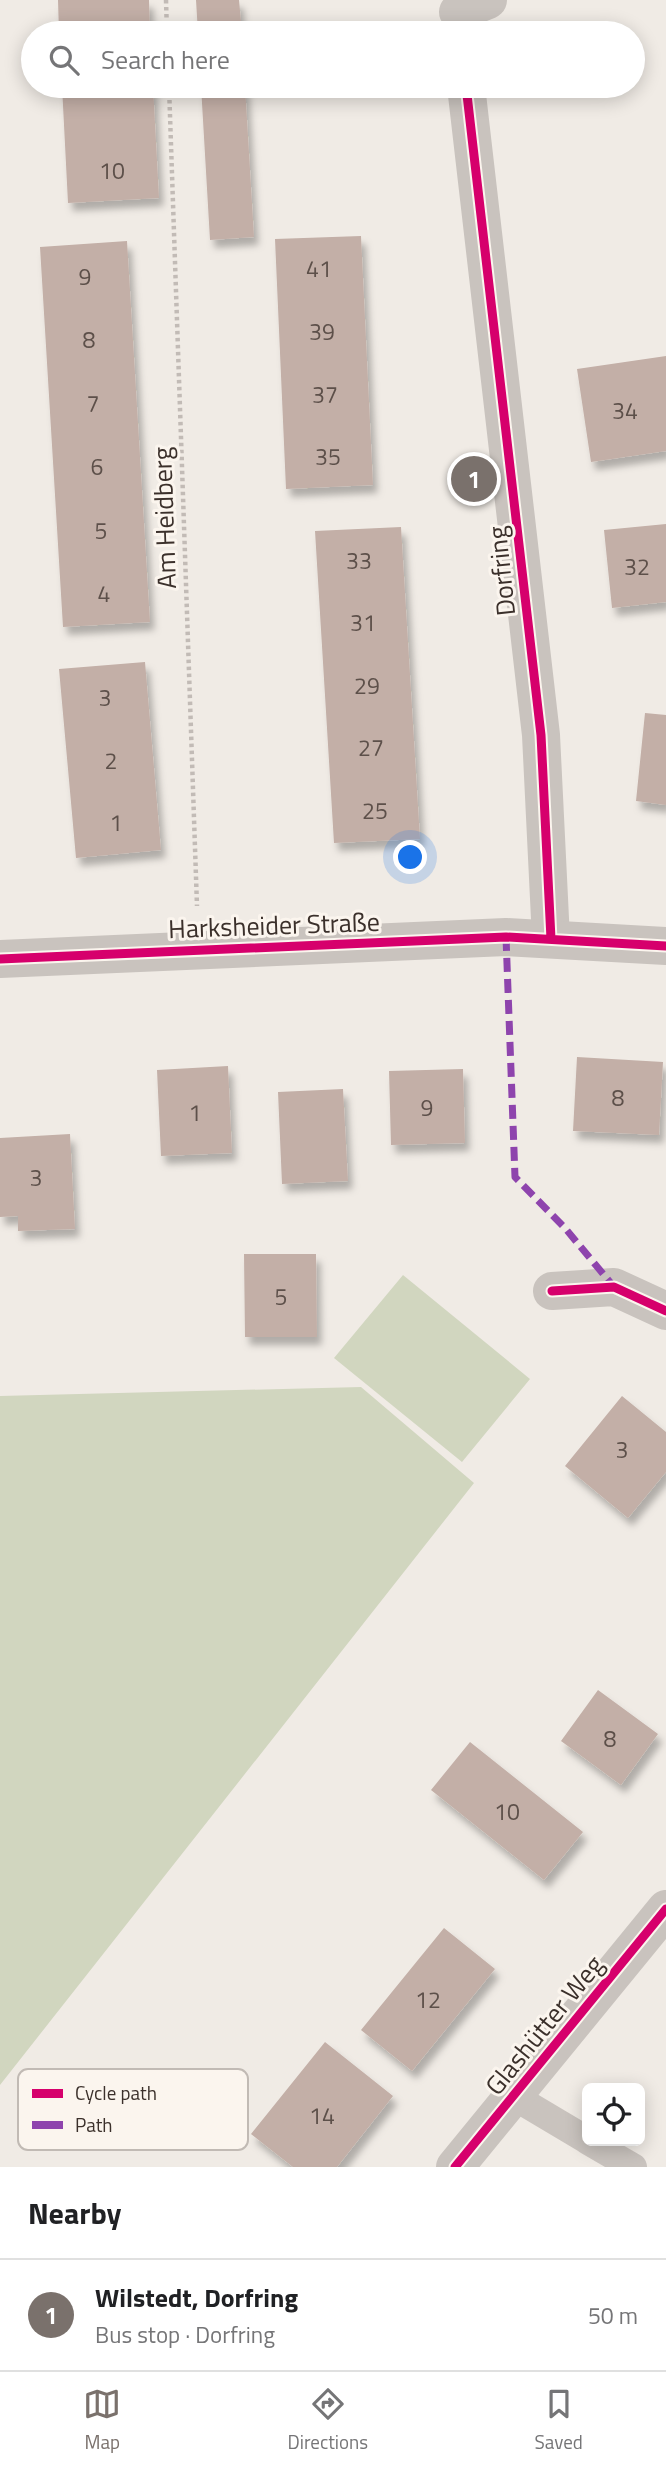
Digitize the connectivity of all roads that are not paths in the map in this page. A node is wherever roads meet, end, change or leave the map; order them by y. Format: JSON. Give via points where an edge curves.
{"nodes":[{"id":1,"x":467,"y":98,"type":"edge"},
{"id":2,"x":551,"y":939,"type":"junction"},
{"id":3,"x":666,"y":946,"type":"edge"},
{"id":4,"x":0,"y":959,"type":"edge"},
{"id":5,"x":552,"y":1290,"type":"dead end"},
{"id":6,"x":666,"y":1311,"type":"edge"},
{"id":7,"x":666,"y":1909,"type":"edge"},
{"id":8,"x":513,"y":2096,"type":"junction"},
{"id":9,"x":582,"y":2136,"type":"edge"},
{"id":10,"x":598,"y":2146,"type":"edge"},
{"id":11,"x":455,"y":2167,"type":"edge"},
{"id":12,"x":633,"y":2167,"type":"edge"}],
"edges":[{"from":1,"to":2,"type":"street","name":"Dorfring","via":[[541,735]]},
{"from":2,"to":3,"type":"street"},
{"from":2,"to":4,"type":"street","name":"Harksheider Straße","via":[[198,948]]},
{"from":5,"to":6,"type":"street","via":[[614,1287]]},
{"from":7,"to":8,"type":"street","name":"Glashütter Weg"},
{"from":8,"to":9,"type":"lane"},
{"from":8,"to":11,"type":"street","name":"Glashütter Weg"},
{"from":10,"to":12,"type":"lane"}]}
